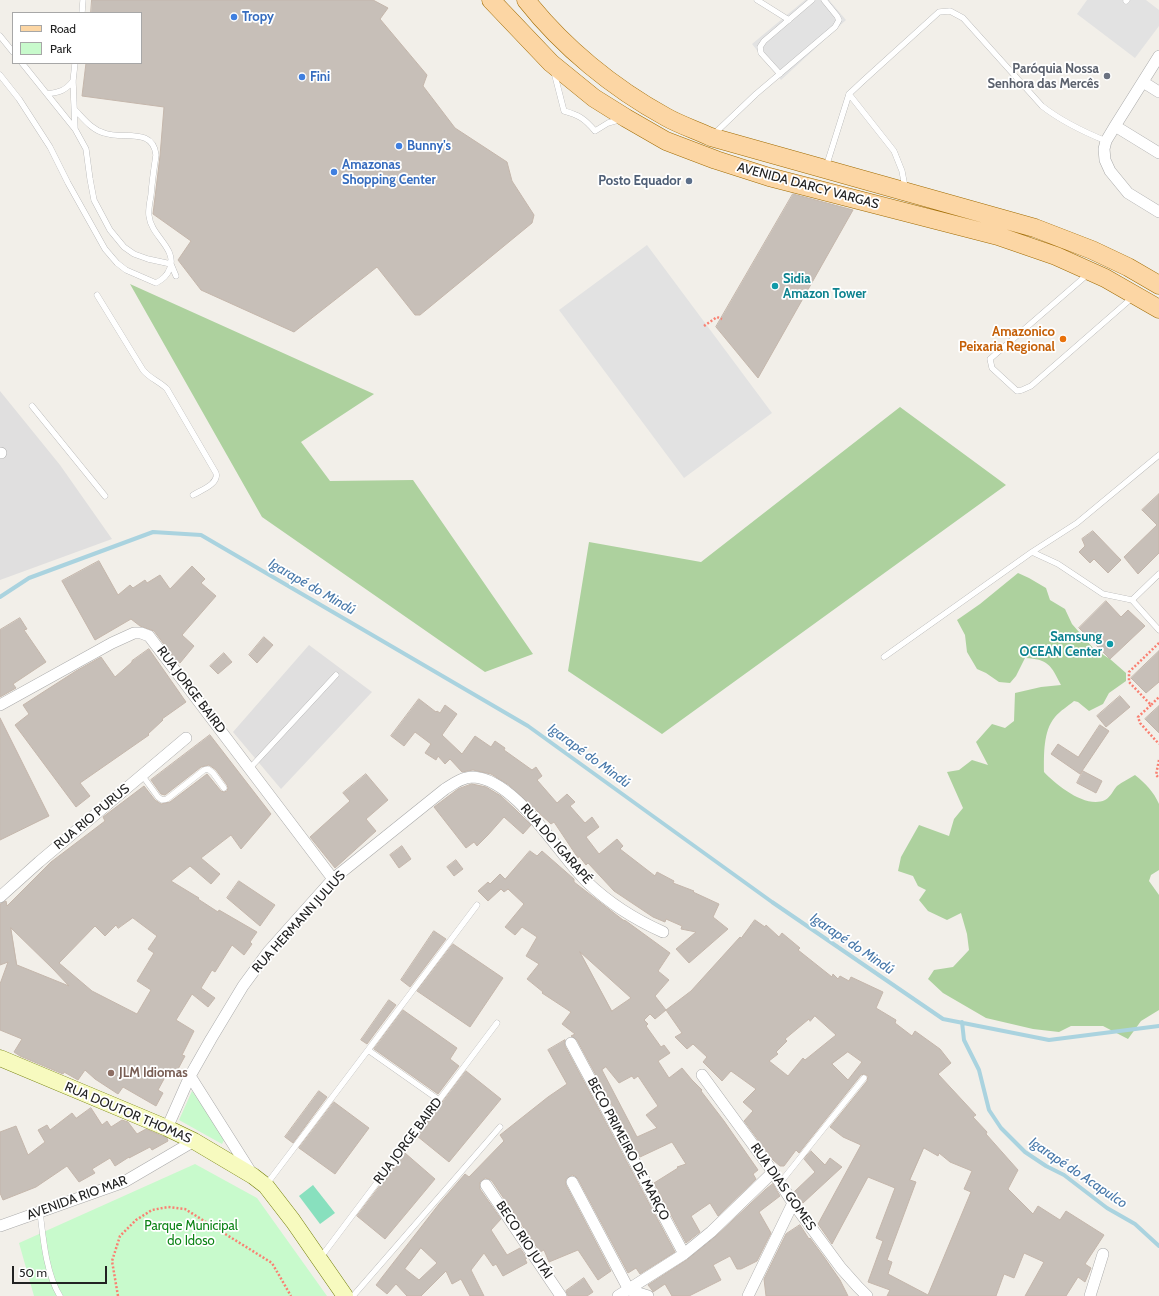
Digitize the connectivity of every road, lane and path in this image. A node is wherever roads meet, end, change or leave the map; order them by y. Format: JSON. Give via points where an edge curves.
{"nodes":[{"id":1,"x":83,"y":0,"type":"edge"},
{"id":2,"x":491,"y":0,"type":"edge"},
{"id":3,"x":526,"y":0,"type":"edge"},
{"id":4,"x":757,"y":0,"type":"edge"},
{"id":5,"x":812,"y":0,"type":"edge"},
{"id":6,"x":824,"y":0,"type":"edge"},
{"id":7,"x":82,"y":12,"type":"edge"},
{"id":8,"x":789,"y":20,"type":"junction"},
{"id":9,"x":0,"y":36,"type":"edge"},
{"id":10,"x":12,"y":51,"type":"edge"},
{"id":11,"x":1159,"y":56,"type":"edge"},
{"id":12,"x":551,"y":63,"type":"junction"},
{"id":13,"x":23,"y":64,"type":"edge"},
{"id":14,"x":75,"y":64,"type":"edge"},
{"id":15,"x":780,"y":74,"type":"junction"},
{"id":16,"x":0,"y":75,"type":"edge"},
{"id":17,"x":73,"y":81,"type":"junction"},
{"id":18,"x":1143,"y":82,"type":"junction"},
{"id":19,"x":1159,"y":92,"type":"edge"},
{"id":20,"x":47,"y":94,"type":"junction"},
{"id":21,"x":849,"y":94,"type":"junction"},
{"id":22,"x":75,"y":110,"type":"junction"},
{"id":23,"x":626,"y":118,"type":"junction"},
{"id":24,"x":1114,"y":126,"type":"junction"},
{"id":25,"x":75,"y":129,"type":"junction"},
{"id":26,"x":711,"y":137,"type":"junction"},
{"id":27,"x":1106,"y":141,"type":"junction"},
{"id":28,"x":1159,"y":153,"type":"edge"},
{"id":29,"x":826,"y":169,"type":"junction"},
{"id":30,"x":905,"y":192,"type":"junction"},
{"id":31,"x":1159,"y":212,"type":"edge"},
{"id":32,"x":171,"y":264,"type":"junction"},
{"id":33,"x":1091,"y":271,"type":"junction"},
{"id":34,"x":176,"y":276,"type":"dead end"},
{"id":35,"x":1159,"y":285,"type":"edge"},
{"id":36,"x":97,"y":295,"type":"dead end"},
{"id":37,"x":1135,"y":295,"type":"junction"},
{"id":38,"x":1159,"y":309,"type":"edge"},
{"id":39,"x":722,"y":319,"type":"dead end"},
{"id":40,"x":704,"y":326,"type":"dead end"},
{"id":41,"x":32,"y":406,"type":"dead end"},
{"id":42,"x":1159,"y":454,"type":"edge"},
{"id":43,"x":193,"y":495,"type":"dead end"},
{"id":44,"x":105,"y":496,"type":"dead end"},
{"id":45,"x":1032,"y":552,"type":"junction"},
{"id":46,"x":1159,"y":574,"type":"edge"},
{"id":47,"x":1132,"y":600,"type":"junction"},
{"id":48,"x":1159,"y":630,"type":"edge"},
{"id":49,"x":1159,"y":643,"type":"edge"},
{"id":50,"x":884,"y":658,"type":"dead end"},
{"id":51,"x":336,"y":675,"type":"dead end"},
{"id":52,"x":1159,"y":697,"type":"edge"},
{"id":53,"x":0,"y":705,"type":"edge"},
{"id":54,"x":1150,"y":705,"type":"junction"},
{"id":55,"x":186,"y":738,"type":"dead end"},
{"id":56,"x":1159,"y":744,"type":"edge"},
{"id":57,"x":1159,"y":760,"type":"edge"},
{"id":58,"x":250,"y":768,"type":"junction"},
{"id":59,"x":142,"y":775,"type":"junction"},
{"id":60,"x":1159,"y":778,"type":"edge"},
{"id":61,"x":224,"y":788,"type":"dead end"},
{"id":62,"x":445,"y":789,"type":"joint"},
{"id":63,"x":333,"y":880,"type":"junction"},
{"id":64,"x":0,"y":897,"type":"edge"},
{"id":65,"x":477,"y":905,"type":"dead end"},
{"id":66,"x":663,"y":932,"type":"dead end"},
{"id":67,"x":497,"y":1023,"type":"dead end"},
{"id":68,"x":571,"y":1043,"type":"dead end"},
{"id":69,"x":368,"y":1050,"type":"junction"},
{"id":70,"x":0,"y":1058,"type":"edge"},
{"id":71,"x":190,"y":1076,"type":"junction"},
{"id":72,"x":702,"y":1076,"type":"dead end"},
{"id":73,"x":864,"y":1078,"type":"dead end"},
{"id":74,"x":439,"y":1100,"type":"junction"},
{"id":75,"x":500,"y":1127,"type":"dead end"},
{"id":76,"x":166,"y":1128,"type":"junction"},
{"id":77,"x":194,"y":1142,"type":"junction"},
{"id":78,"x":773,"y":1172,"type":"junction"},
{"id":79,"x":253,"y":1176,"type":"junction"},
{"id":80,"x":572,"y":1182,"type":"dead end"},
{"id":81,"x":780,"y":1184,"type":"junction"},
{"id":82,"x":486,"y":1185,"type":"dead end"},
{"id":83,"x":266,"y":1186,"type":"junction"},
{"id":84,"x":793,"y":1203,"type":"junction"},
{"id":85,"x":40,"y":1212,"type":"junction"},
{"id":86,"x":0,"y":1226,"type":"edge"},
{"id":87,"x":684,"y":1254,"type":"junction"},
{"id":88,"x":1103,"y":1254,"type":"dead end"},
{"id":89,"x":319,"y":1259,"type":"junction"},
{"id":90,"x":630,"y":1290,"type":"junction"},
{"id":91,"x":60,"y":1296,"type":"edge"},
{"id":92,"x":118,"y":1296,"type":"edge"},
{"id":93,"x":291,"y":1296,"type":"edge"},
{"id":94,"x":345,"y":1296,"type":"edge"},
{"id":95,"x":353,"y":1296,"type":"edge"},
{"id":96,"x":561,"y":1296,"type":"edge"},
{"id":97,"x":618,"y":1296,"type":"edge"},
{"id":98,"x":648,"y":1296,"type":"edge"},
{"id":99,"x":748,"y":1296,"type":"edge"},
{"id":100,"x":867,"y":1296,"type":"edge"},
{"id":101,"x":1090,"y":1296,"type":"edge"}],
"edges":[{"from":1,"to":7,"type":"lane"},
{"from":2,"to":12,"type":"main road","name":"AVENIDA DARCY VARGAS"},
{"from":3,"to":26,"type":"main road","name":"AVENIDA DARCY VARGAS","via":[[568,46],[615,86],[666,118]]},
{"from":4,"to":8,"type":"lane"},
{"from":5,"to":8,"type":"lane"},
{"from":6,"to":15,"type":"lane","via":[[839,20],[835,27]]},
{"from":8,"to":15,"type":"lane","via":[[760,47],[761,53]]},
{"from":9,"to":10,"type":"lane"},
{"from":11,"to":18,"type":"street"},
{"from":12,"to":23,"type":"main road","name":"AVENIDA DARCY VARGAS","via":[[594,98]]},
{"from":12,"to":23,"type":"lane","via":[[564,111],[578,115],[595,131],[608,123]]},
{"from":13,"to":20,"type":"lane"},
{"from":14,"to":17,"type":"lane"},
{"from":15,"to":26,"type":"lane"},
{"from":16,"to":32,"type":"lane","via":[[50,147],[105,249],[117,263],[136,275],[156,283],[165,278]]},
{"from":17,"to":20,"type":"lane","via":[[67,88]]},
{"from":17,"to":22,"type":"lane"},
{"from":18,"to":19,"type":"street"},
{"from":18,"to":24,"type":"street"},
{"from":20,"to":25,"type":"lane"},
{"from":21,"to":27,"type":"lane","via":[[939,12],[950,11],[963,18],[1042,106]]},
{"from":21,"to":29,"type":"lane"},
{"from":21,"to":30,"type":"lane","via":[[894,151],[902,171]]},
{"from":22,"to":25,"type":"lane"},
{"from":22,"to":32,"type":"lane","via":[[101,132],[147,138],[152,141],[156,155],[149,216],[152,228],[169,252]]},
{"from":23,"to":33,"type":"main road","name":"AVENIDA DARCY VARGAS","via":[[666,141],[716,160],[770,177],[998,236]]},
{"from":24,"to":27,"type":"street"},
{"from":24,"to":28,"type":"street"},
{"from":25,"to":32,"type":"lane","via":[[86,150],[94,200],[110,230],[124,248],[134,254]]},
{"from":26,"to":29,"type":"main road","name":"AVENIDA DARCY VARGAS"},
{"from":27,"to":31,"type":"street","via":[[1105,160],[1110,171],[1128,193]]},
{"from":29,"to":30,"type":"main road","name":"AVENIDA DARCY VARGAS"},
{"from":30,"to":35,"type":"main road","name":"AVENIDA DARCY VARGAS","via":[[1035,228],[1092,250]]},
{"from":32,"to":34,"type":"lane"},
{"from":33,"to":37,"type":"main road","name":"AVENIDA DARCY VARGAS"},
{"from":33,"to":37,"type":"lane","via":[[990,359],[992,368],[1017,391],[1030,386]]},
{"from":36,"to":43,"type":"lane","via":[[143,370],[166,389],[216,472],[215,481]]},
{"from":37,"to":38,"type":"main road","name":"AVENIDA DARCY VARGAS"},
{"from":39,"to":40,"type":"path","via":[[717,317]]},
{"from":41,"to":44,"type":"lane"},
{"from":42,"to":45,"type":"lane","via":[[1077,523]]},
{"from":45,"to":47,"type":"lane","via":[[1058,564],[1103,594]]},
{"from":45,"to":50,"type":"lane"},
{"from":46,"to":47,"type":"lane"},
{"from":47,"to":48,"type":"lane"},
{"from":49,"to":54,"type":"path","via":[[1129,672],[1129,682]]},
{"from":51,"to":58,"type":"lane"},
{"from":52,"to":54,"type":"path"},
{"from":53,"to":58,"type":"street","name":"RUA JORGE BAIRD","via":[[112,643],[134,633],[142,633],[149,636],[158,646]]},
{"from":54,"to":56,"type":"path","via":[[1138,716],[1140,723]]},
{"from":55,"to":59,"type":"street","name":"RUA RIO PURUS"},
{"from":57,"to":60,"type":"path","via":[[1156,775]]},
{"from":58,"to":63,"type":"street","name":"RUA JORGE BAIRD"},
{"from":59,"to":61,"type":"lane","via":[[162,800],[208,769]]},
{"from":59,"to":64,"type":"street","name":"RUA RIO PURUS"},
{"from":62,"to":63,"type":"street","name":"RUA HERMANN JULIUS"},
{"from":62,"to":66,"type":"street","name":"RUA DO IGARAPÉ","via":[[459,780],[472,777],[497,785],[520,802],[588,883],[613,904]]},
{"from":63,"to":71,"type":"street","name":"RUA HERMANN JULIUS","via":[[268,952],[243,986]]},
{"from":65,"to":69,"type":"lane"},
{"from":67,"to":74,"type":"lane","name":"RUA JORGE BAIRD"},
{"from":68,"to":87,"type":"street","name":"BECO PRIMEIRO DE MARÇO"},
{"from":69,"to":74,"type":"lane"},
{"from":69,"to":83,"type":"lane"},
{"from":70,"to":76,"type":"street","name":"RUA DOUTOR THOMAS"},
{"from":71,"to":76,"type":"street","name":"RUA HERMANN JULIUS"},
{"from":71,"to":79,"type":"street","name":"RUA DOUTOR THOMAS"},
{"from":72,"to":78,"type":"street","name":"RUA DIAS GOMES"},
{"from":73,"to":81,"type":"lane"},
{"from":74,"to":89,"type":"lane","name":"RUA JORGE BAIRD"},
{"from":75,"to":95,"type":"lane"},
{"from":76,"to":77,"type":"street","name":"RUA DOUTOR THOMAS"},
{"from":77,"to":79,"type":"street","name":"RUA DOUTOR THOMAS"},
{"from":77,"to":85,"type":"street","name":"AVENIDA RIO MAR","via":[[124,1182]]},
{"from":78,"to":81,"type":"street","name":"RUA DIAS GOMES"},
{"from":78,"to":87,"type":"street","via":[[711,1232]]},
{"from":79,"to":83,"type":"street","name":"RUA DOUTOR THOMAS"},
{"from":80,"to":90,"type":"street"},
{"from":81,"to":84,"type":"street","name":"RUA DIAS GOMES"},
{"from":82,"to":96,"type":"street","name":"BECO RIO JUTÁI"},
{"from":83,"to":89,"type":"street","name":"RUA DOUTOR THOMAS"},
{"from":84,"to":99,"type":"street"},
{"from":84,"to":100,"type":"street","name":"RUA DIAS GOMES","via":[[841,1268]]},
{"from":85,"to":86,"type":"street","name":"AVENIDA RIO MAR"},
{"from":85,"to":91,"type":"lane","via":[[52,1277]]},
{"from":87,"to":90,"type":"street"},
{"from":88,"to":101,"type":"street"},
{"from":89,"to":94,"type":"street","name":"RUA DOUTOR THOMAS"},
{"from":90,"to":97,"type":"street"},
{"from":90,"to":98,"type":"street"},
{"from":92,"to":93,"type":"path","via":[[112,1261],[120,1236],[136,1220],[152,1210],[168,1207],[186,1209],[272,1263]]}]}
